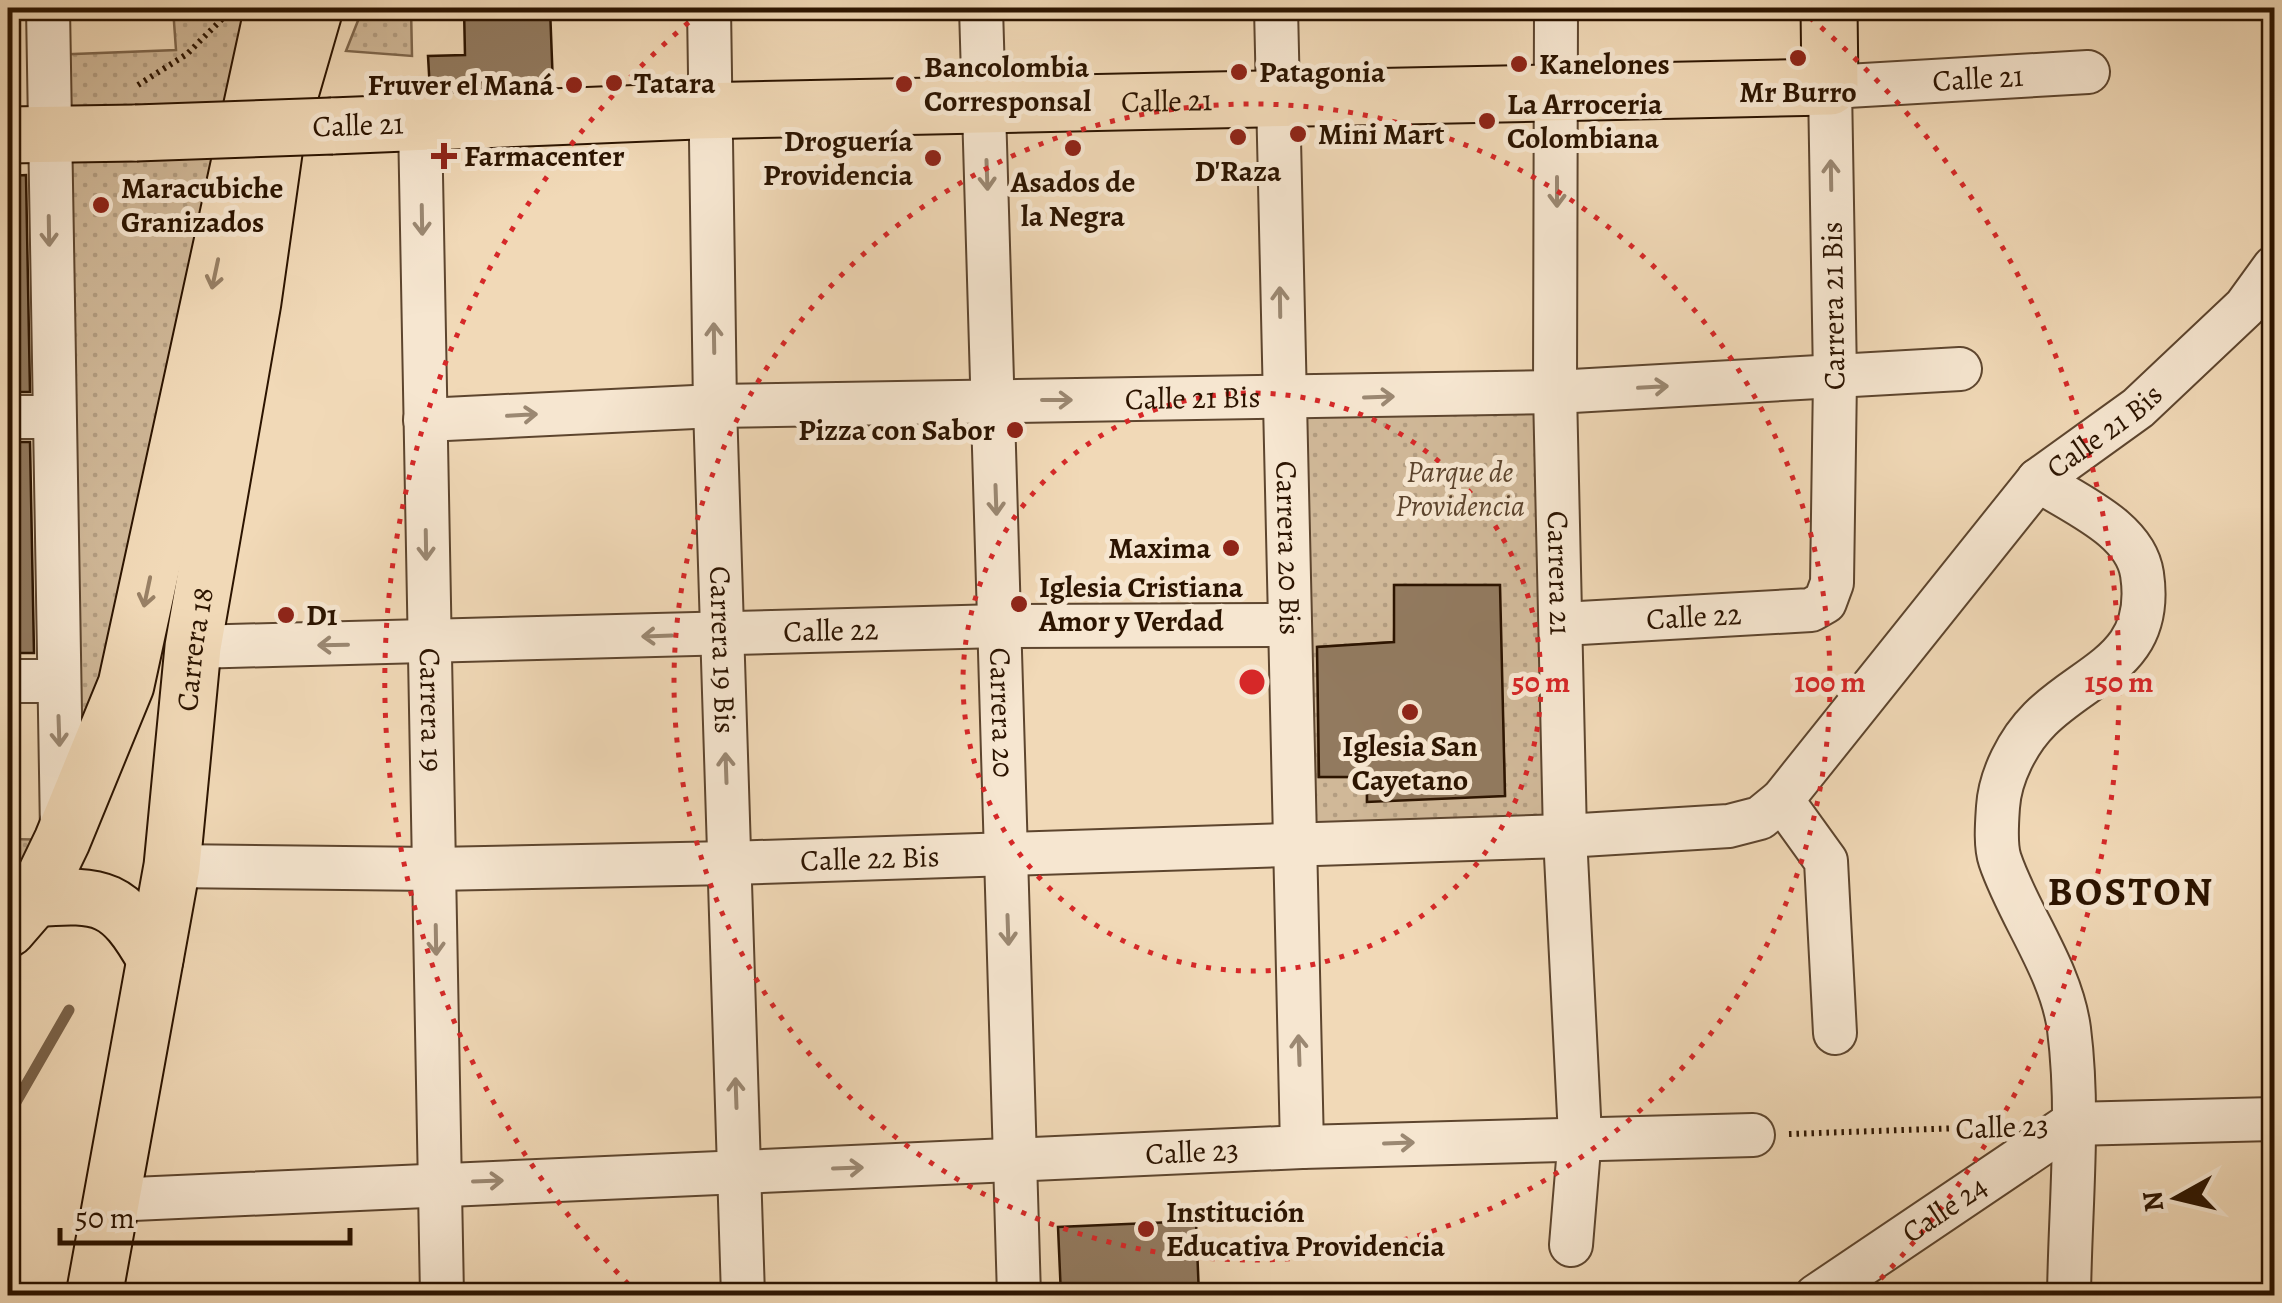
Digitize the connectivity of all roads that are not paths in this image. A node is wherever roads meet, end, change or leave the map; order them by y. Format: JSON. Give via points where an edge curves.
{"nodes":[{"id":1,"x":48,"y":8,"type":"edge"},
{"id":2,"x":273,"y":8,"type":"edge"},
{"id":3,"x":315,"y":8,"type":"edge"},
{"id":4,"x":709,"y":8,"type":"edge"},
{"id":5,"x":981,"y":8,"type":"edge"},
{"id":6,"x":1276,"y":8,"type":"edge"},
{"id":7,"x":1556,"y":8,"type":"edge"},
{"id":8,"x":1829,"y":8,"type":"edge"},
{"id":9,"x":2088,"y":72,"type":"dead end"},
{"id":10,"x":1830,"y":87,"type":"junction"},
{"id":11,"x":1557,"y":94,"type":"junction"},
{"id":12,"x":1278,"y":100,"type":"junction"},
{"id":13,"x":984,"y":104,"type":"junction"},
{"id":14,"x":712,"y":111,"type":"junction"},
{"id":15,"x":420,"y":122,"type":"junction"},
{"id":16,"x":28,"y":134,"type":"edge"},
{"id":17,"x":2274,"y":268,"type":"edge"},
{"id":18,"x":1960,"y":369,"type":"dead end"},
{"id":19,"x":1835,"y":378,"type":"junction"},
{"id":20,"x":1555,"y":392,"type":"junction"},
{"id":21,"x":993,"y":400,"type":"junction"},
{"id":22,"x":1282,"y":400,"type":"junction"},
{"id":23,"x":715,"y":406,"type":"junction"},
{"id":24,"x":8,"y":417,"type":"edge"},
{"id":25,"x":53,"y":417,"type":"junction"},
{"id":26,"x":425,"y":420,"type":"junction"},
{"id":27,"x":2038,"y":480,"type":"junction"},
{"id":28,"x":1825,"y":602,"type":"joint"},
{"id":29,"x":1562,"y":624,"type":"junction"},
{"id":30,"x":1000,"y":626,"type":"junction"},
{"id":31,"x":1288,"y":626,"type":"junction"},
{"id":32,"x":722,"y":634,"type":"junction"},
{"id":33,"x":428,"y":643,"type":"junction"},
{"id":34,"x":192,"y":648,"type":"junction"},
{"id":35,"x":8,"y":681,"type":"edge"},
{"id":36,"x":57,"y":681,"type":"junction"},
{"id":37,"x":1782,"y":800,"type":"junction"},
{"id":38,"x":1565,"y":836,"type":"junction"},
{"id":39,"x":62,"y":841,"type":"junction"},
{"id":40,"x":1292,"y":844,"type":"junction"},
{"id":41,"x":1006,"y":852,"type":"junction"},
{"id":42,"x":729,"y":863,"type":"junction"},
{"id":43,"x":172,"y":866,"type":"junction"},
{"id":44,"x":434,"y":869,"type":"junction"},
{"id":45,"x":21,"y":914,"type":"edge"},
{"id":46,"x":154,"y":960,"type":"junction"},
{"id":47,"x":1835,"y":1033,"type":"dead end"},
{"id":48,"x":2274,"y":1119,"type":"edge"},
{"id":49,"x":2071,"y":1124,"type":"junction"},
{"id":50,"x":1580,"y":1136,"type":"junction"},
{"id":51,"x":1752,"y":1136,"type":"road end"},
{"id":52,"x":1302,"y":1147,"type":"junction"},
{"id":53,"x":1015,"y":1163,"type":"junction"},
{"id":54,"x":739,"y":1172,"type":"junction"},
{"id":55,"x":441,"y":1182,"type":"junction"},
{"id":56,"x":111,"y":1200,"type":"junction"},
{"id":57,"x":1571,"y":1245,"type":"dead end"},
{"id":58,"x":94,"y":1296,"type":"edge"},
{"id":59,"x":442,"y":1296,"type":"edge"},
{"id":60,"x":743,"y":1296,"type":"edge"},
{"id":61,"x":1019,"y":1296,"type":"edge"},
{"id":62,"x":1816,"y":1296,"type":"edge"},
{"id":63,"x":2069,"y":1296,"type":"edge"}],
"edges":[{"from":1,"to":16,"type":"street","name":"Carrera 18"},
{"from":2,"to":39,"type":"main road","name":"Carrera 18","one_way":true,"via":[[126,685]]},
{"from":3,"to":34,"type":"main road","name":"Carrera 18","via":[[275,146]]},
{"from":4,"to":14,"type":"street","name":"Carrera 19 Bis"},
{"from":5,"to":13,"type":"street","name":"Carrera 20"},
{"from":6,"to":12,"type":"street","name":"Carrera 20 Bis"},
{"from":7,"to":11,"type":"street","name":"Carrera 21"},
{"from":8,"to":10,"type":"main road","name":"Carrera 21 Bis"},
{"from":9,"to":10,"type":"street","name":"Calle 21"},
{"from":10,"to":11,"type":"main road","name":"Calle 21"},
{"from":19,"to":10,"type":"street","name":"Carrera 21 Bis","one_way":true},
{"from":11,"to":12,"type":"main road","name":"Calle 21"},
{"from":11,"to":20,"type":"street","name":"Carrera 21","one_way":true},
{"from":12,"to":13,"type":"main road","name":"Calle 21"},
{"from":22,"to":12,"type":"street","name":"Carrera 20 Bis","one_way":true},
{"from":13,"to":14,"type":"main road","name":"Calle 21"},
{"from":13,"to":21,"type":"street","name":"Carrera 20","one_way":true},
{"from":14,"to":15,"type":"main road","name":"Calle 21"},
{"from":23,"to":14,"type":"street","name":"Carrera 19 Bis","one_way":true},
{"from":15,"to":16,"type":"main road","name":"Calle 21","bridge":true,"via":[[332,126],[132,112]]},
{"from":15,"to":26,"type":"street","name":"Carrera 19","one_way":true},
{"from":16,"to":25,"type":"street","name":"Carrera 18","one_way":true},
{"from":17,"to":27,"type":"street","name":"Calle 21 Bis","via":[[2245,306],[2138,408]]},
{"from":18,"to":19,"type":"street","name":"Calle 21 Bis"},
{"from":20,"to":19,"type":"street","name":"Calle 21 Bis","one_way":true},
{"from":19,"to":28,"type":"street","name":"Carrera 21 Bis","via":[[1832,583]]},
{"from":22,"to":20,"type":"street","name":"Calle 21 Bis","one_way":true},
{"from":20,"to":29,"type":"street","name":"Carrera 21"},
{"from":21,"to":22,"type":"street","name":"Calle 21 Bis","one_way":true},
{"from":21,"to":23,"type":"street","name":"Calle 21 Bis"},
{"from":21,"to":30,"type":"street","name":"Carrera 20","one_way":true},
{"from":22,"to":31,"type":"street","name":"Carrera 20 Bis"},
{"from":26,"to":23,"type":"street","name":"Calle 21 Bis","one_way":true},
{"from":23,"to":32,"type":"street","name":"Carrera 19 Bis"},
{"from":24,"to":25,"type":"street"},
{"from":25,"to":36,"type":"street","name":"Carrera 18"},
{"from":26,"to":33,"type":"street","name":"Carrera 19","one_way":true},
{"from":27,"to":37,"type":"street"},
{"from":27,"to":49,"type":"street","name":"Calle 21 Bis","via":[[2129,540],[2142,586],[2136,632],[2106,672],[2040,719],[2012,758],[1998,805],[1999,858],[2069,1026]]},
{"from":28,"to":29,"type":"street","name":"Calle 22","via":[[1811,610]]},
{"from":29,"to":38,"type":"street","name":"Carrera 21"},
{"from":30,"to":31,"type":"street","name":"Calle 22"},
{"from":30,"to":32,"type":"street","name":"Calle 22"},
{"from":30,"to":41,"type":"street","name":"Carrera 20"},
{"from":31,"to":40,"type":"street","name":"Carrera 20 Bis"},
{"from":32,"to":33,"type":"street","name":"Calle 22","one_way":true},
{"from":42,"to":32,"type":"street","name":"Carrera 19 Bis","one_way":true},
{"from":33,"to":34,"type":"street","name":"Calle 22","one_way":true},
{"from":33,"to":44,"type":"street","name":"Carrera 19"},
{"from":34,"to":43,"type":"main road","name":"Carrera 18"},
{"from":35,"to":36,"type":"street"},
{"from":36,"to":39,"type":"street","name":"Carrera 18","one_way":true},
{"from":37,"to":38,"type":"street","name":"Calle 22 Bis","via":[[1760,818],[1729,826]]},
{"from":37,"to":47,"type":"street","via":[[1826,861]]},
{"from":38,"to":40,"type":"street","name":"Calle 22 Bis"},
{"from":38,"to":50,"type":"street","name":"Carrera 21"},
{"from":39,"to":45,"type":"main road","name":"Carrera 18"},
{"from":40,"to":41,"type":"street","name":"Calle 22 Bis"},
{"from":52,"to":40,"type":"street","name":"Carrera 20 Bis","one_way":true},
{"from":41,"to":42,"type":"street","name":"Calle 22 Bis"},
{"from":41,"to":53,"type":"street","name":"Carrera 20","one_way":true},
{"from":42,"to":44,"type":"street","name":"Calle 22 Bis"},
{"from":54,"to":42,"type":"street","name":"Carrera 19 Bis","one_way":true},
{"from":43,"to":44,"type":"street","name":"Calle 22 Bis"},
{"from":43,"to":46,"type":"main road","name":"Carrera 18"},
{"from":44,"to":55,"type":"street","name":"Carrera 19","one_way":true},
{"from":45,"to":46,"type":"main road","via":[[78,895],[110,902],[138,930]]},
{"from":46,"to":56,"type":"main road","name":"Carrera 18"},
{"from":48,"to":49,"type":"street","name":"Calle 23"},
{"from":49,"to":62,"type":"street","name":"Calle 24"},
{"from":49,"to":63,"type":"street","name":"Calle 21 Bis"},
{"from":50,"to":51,"type":"street","name":"Calle 23"},
{"from":52,"to":50,"type":"street","name":"Calle 23","one_way":true},
{"from":50,"to":57,"type":"street","name":"Carrera 21"},
{"from":52,"to":53,"type":"street","name":"Calle 23"},
{"from":54,"to":53,"type":"street","name":"Calle 23","one_way":true},
{"from":53,"to":61,"type":"street","name":"Carrera 20"},
{"from":55,"to":54,"type":"street","name":"Calle 23","one_way":true},
{"from":54,"to":60,"type":"street","name":"Carrera 19 Bis"},
{"from":55,"to":56,"type":"street","name":"Calle 23"},
{"from":55,"to":59,"type":"street","name":"Carrera 19"},
{"from":56,"to":58,"type":"main road","name":"Carrera 18"}]}
